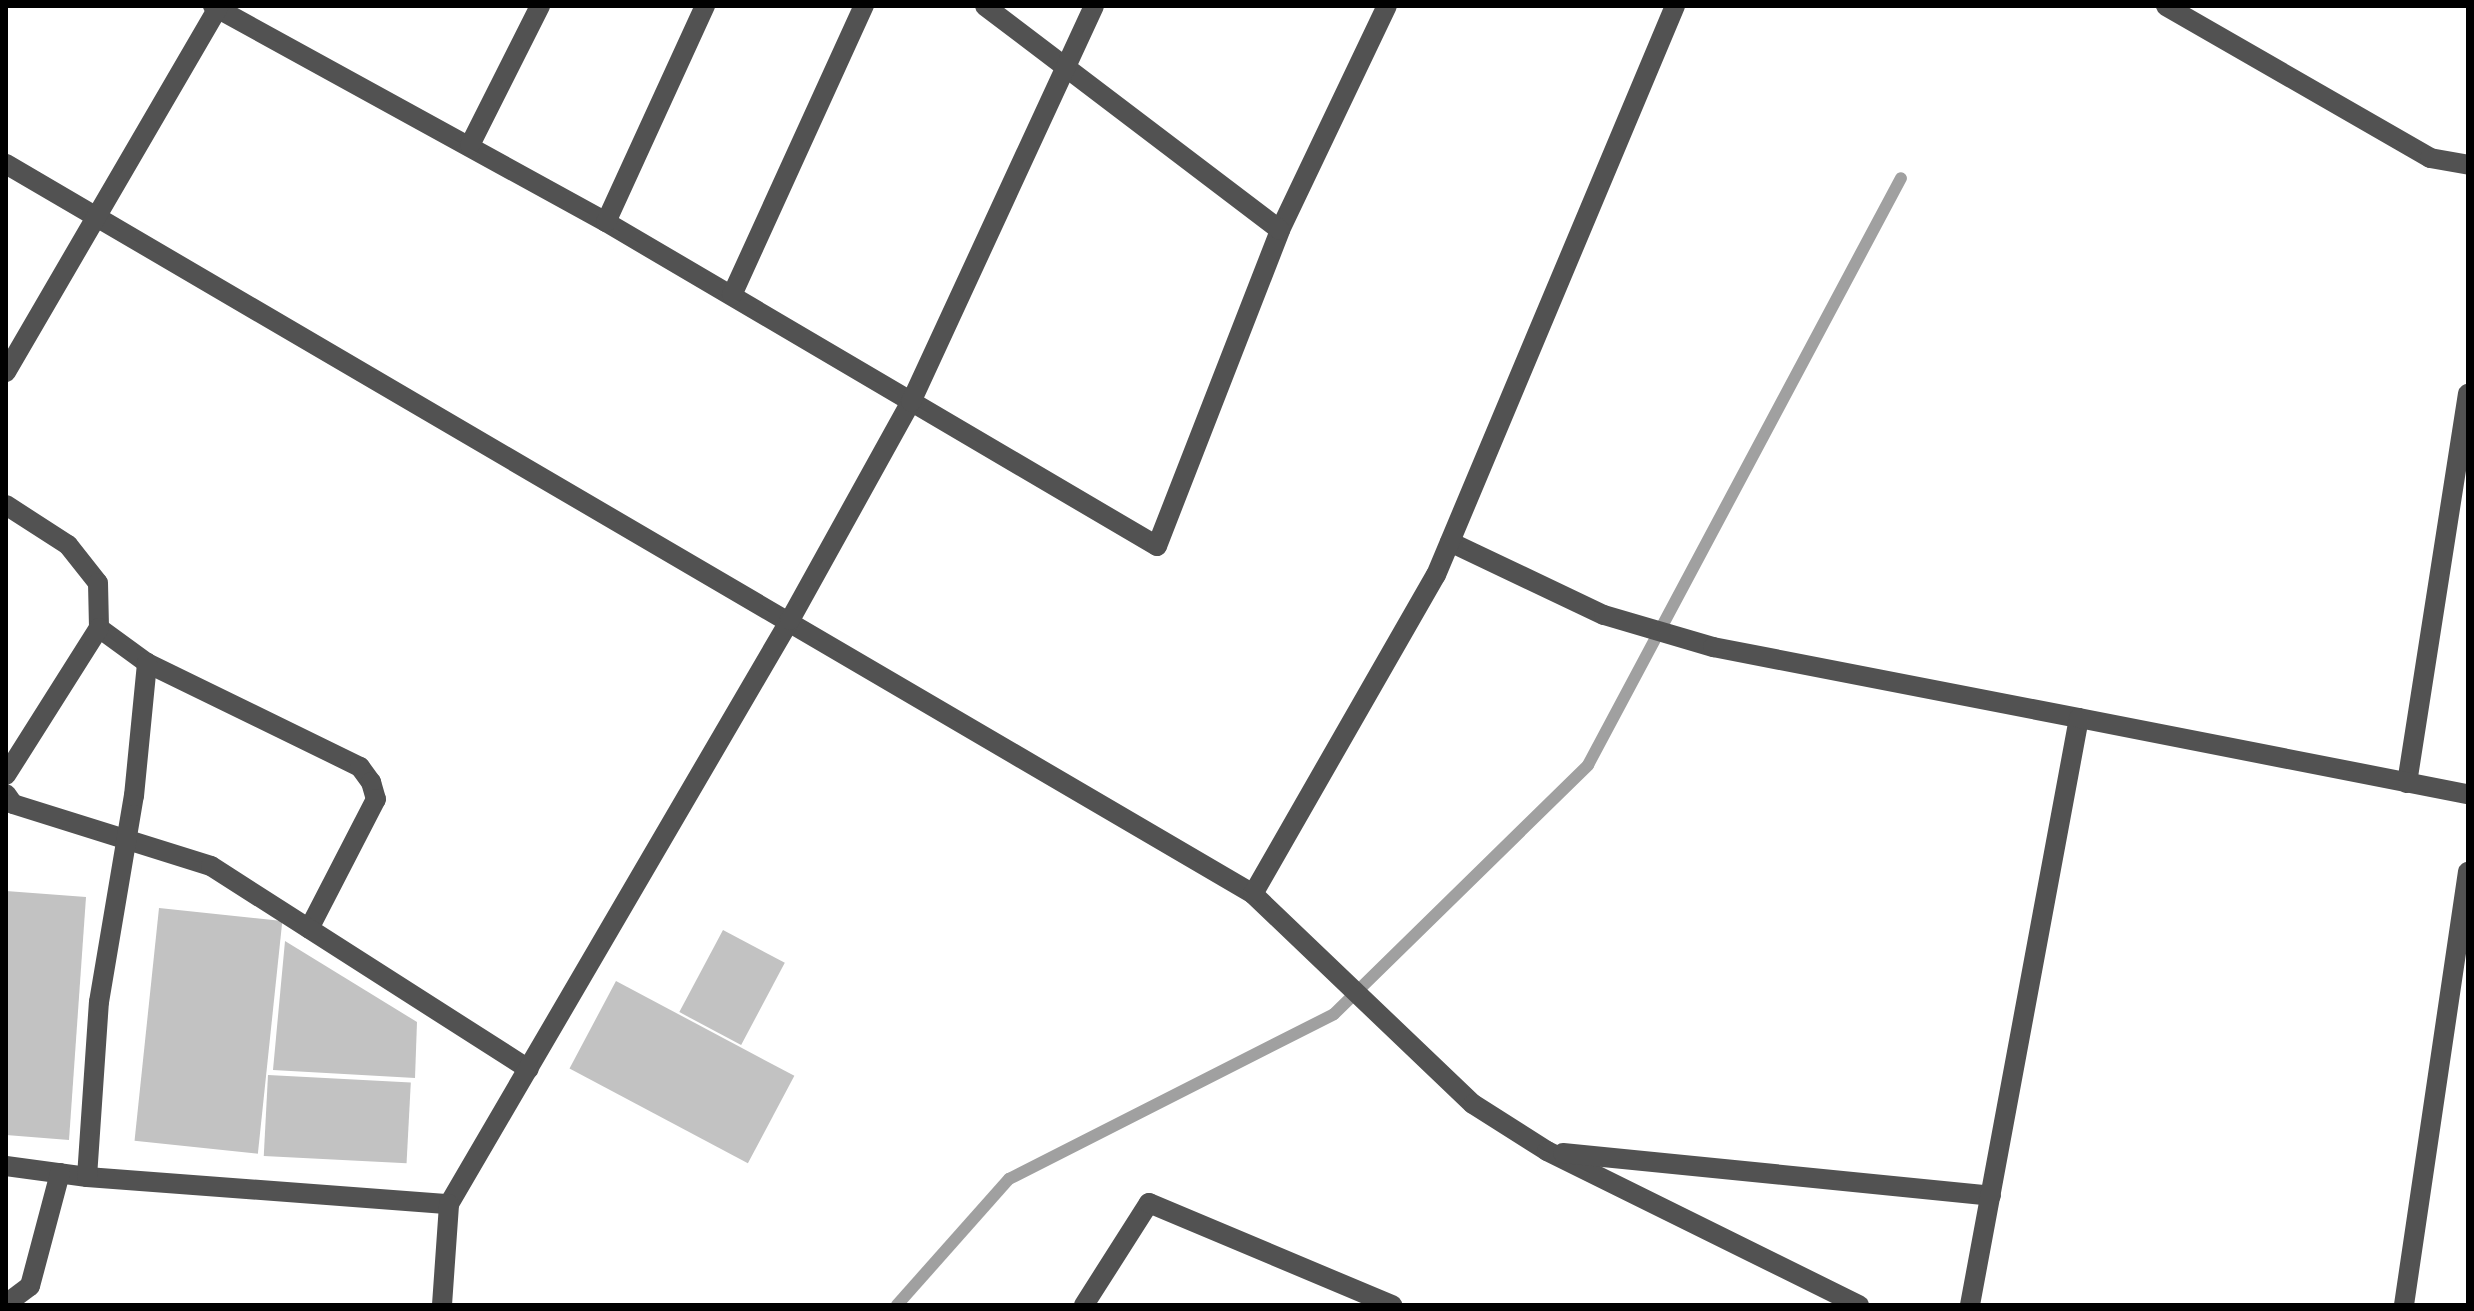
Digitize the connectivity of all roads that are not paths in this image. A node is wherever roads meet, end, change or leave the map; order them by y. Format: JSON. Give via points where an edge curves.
{"nodes":[{"id":1,"x":540,"y":6,"type":"edge"},
{"id":2,"x":705,"y":6,"type":"edge"},
{"id":3,"x":864,"y":6,"type":"edge"},
{"id":4,"x":985,"y":6,"type":"edge"},
{"id":5,"x":1094,"y":6,"type":"edge"},
{"id":6,"x":1387,"y":6,"type":"edge"},
{"id":7,"x":1675,"y":6,"type":"edge"},
{"id":8,"x":2166,"y":6,"type":"edge"},
{"id":9,"x":217,"y":7,"type":"edge"},
{"id":10,"x":1066,"y":67,"type":"junction"},
{"id":11,"x":470,"y":145,"type":"junction"},
{"id":12,"x":6,"y":164,"type":"edge"},
{"id":13,"x":2468,"y":165,"type":"edge"},
{"id":14,"x":98,"y":221,"type":"junction"},
{"id":15,"x":606,"y":222,"type":"junction"},
{"id":16,"x":1280,"y":230,"type":"junction"},
{"id":17,"x":732,"y":295,"type":"junction"},
{"id":18,"x":6,"y":372,"type":"edge"},
{"id":19,"x":2468,"y":394,"type":"edge"},
{"id":20,"x":911,"y":402,"type":"junction"},
{"id":21,"x":6,"y":505,"type":"edge"},
{"id":22,"x":1450,"y":542,"type":"junction"},
{"id":23,"x":790,"y":620,"type":"junction"},
{"id":24,"x":99,"y":628,"type":"junction"},
{"id":25,"x":147,"y":663,"type":"junction"},
{"id":26,"x":2079,"y":718,"type":"junction"},
{"id":27,"x":6,"y":775,"type":"edge"},
{"id":28,"x":2407,"y":783,"type":"junction"},
{"id":29,"x":6,"y":794,"type":"edge"},
{"id":30,"x":2468,"y":794,"type":"edge"},
{"id":31,"x":125,"y":838,"type":"junction"},
{"id":32,"x":2468,"y":872,"type":"edge"},
{"id":33,"x":1253,"y":894,"type":"junction"},
{"id":34,"x":309,"y":929,"type":"junction"},
{"id":35,"x":529,"y":1069,"type":"junction"},
{"id":36,"x":1547,"y":1151,"type":"junction"},
{"id":37,"x":6,"y":1166,"type":"edge"},
{"id":38,"x":60,"y":1173,"type":"junction"},
{"id":39,"x":87,"y":1177,"type":"junction"},
{"id":40,"x":1991,"y":1196,"type":"junction"},
{"id":41,"x":449,"y":1204,"type":"junction"},
{"id":42,"x":6,"y":1304,"type":"edge"},
{"id":43,"x":442,"y":1305,"type":"edge"},
{"id":44,"x":1084,"y":1305,"type":"edge"},
{"id":45,"x":1392,"y":1305,"type":"edge"},
{"id":46,"x":1859,"y":1305,"type":"edge"},
{"id":47,"x":1970,"y":1305,"type":"edge"},
{"id":48,"x":2404,"y":1305,"type":"edge"}],
"edges":[{"from":1,"to":11,"type":"street"},
{"from":2,"to":15,"type":"street"},
{"from":3,"to":17,"type":"street"},
{"from":4,"to":10,"type":"street"},
{"from":5,"to":10,"type":"street"},
{"from":6,"to":16,"type":"street"},
{"from":7,"to":22,"type":"street"},
{"from":8,"to":13,"type":"street","via":[[2430,158]]},
{"from":9,"to":11,"type":"street"},
{"from":9,"to":14,"type":"street"},
{"from":10,"to":16,"type":"street"},
{"from":10,"to":20,"type":"street"},
{"from":11,"to":15,"type":"street"},
{"from":12,"to":14,"type":"street"},
{"from":14,"to":18,"type":"street"},
{"from":14,"to":23,"type":"street"},
{"from":15,"to":17,"type":"street"},
{"from":16,"to":20,"type":"street","via":[[1157,546]]},
{"from":17,"to":20,"type":"street"},
{"from":19,"to":28,"type":"street"},
{"from":20,"to":23,"type":"street"},
{"from":21,"to":24,"type":"street","via":[[68,545],[98,583]]},
{"from":22,"to":26,"type":"street","via":[[1604,615],[1713,647]]},
{"from":22,"to":33,"type":"street"},
{"from":23,"to":33,"type":"street"},
{"from":23,"to":35,"type":"street"},
{"from":24,"to":25,"type":"street"},
{"from":24,"to":27,"type":"street"},
{"from":25,"to":31,"type":"street"},
{"from":25,"to":34,"type":"street","via":[[360,767],[371,782],[376,799]]},
{"from":26,"to":28,"type":"street"},
{"from":26,"to":40,"type":"street"},
{"from":28,"to":30,"type":"street"},
{"from":29,"to":31,"type":"street","via":[[13,804]]},
{"from":31,"to":34,"type":"street","via":[[211,866]]},
{"from":31,"to":39,"type":"street","via":[[99,1002]]},
{"from":32,"to":48,"type":"street"},
{"from":33,"to":36,"type":"street","via":[[1473,1104]]},
{"from":34,"to":35,"type":"street"},
{"from":35,"to":41,"type":"street"},
{"from":36,"to":40,"type":"street"},
{"from":36,"to":46,"type":"street"},
{"from":37,"to":38,"type":"street"},
{"from":38,"to":39,"type":"street"},
{"from":38,"to":42,"type":"street","via":[[30,1286]]},
{"from":39,"to":41,"type":"street"},
{"from":40,"to":47,"type":"street"},
{"from":41,"to":43,"type":"street"},
{"from":44,"to":45,"type":"street","via":[[1149,1203]]}]}
